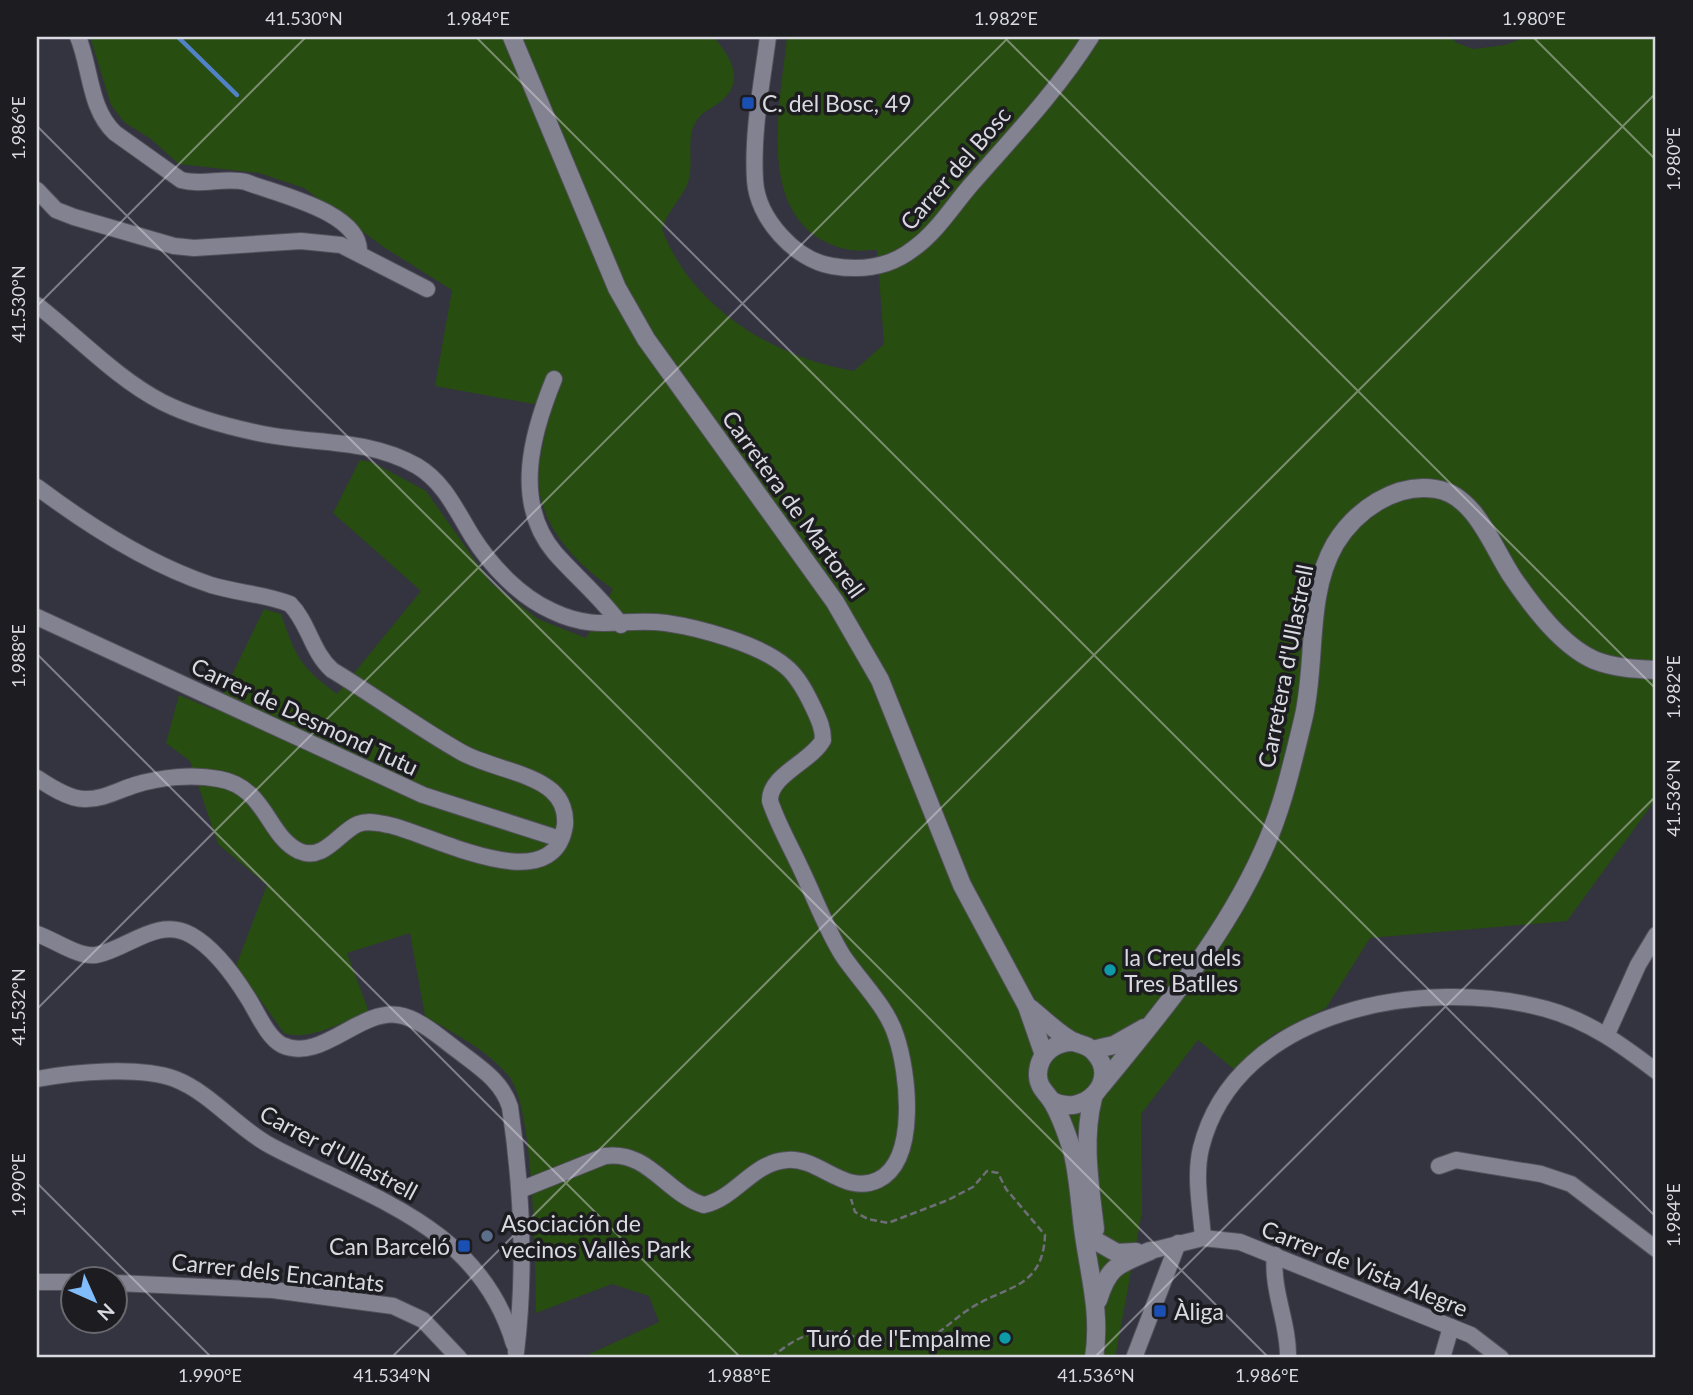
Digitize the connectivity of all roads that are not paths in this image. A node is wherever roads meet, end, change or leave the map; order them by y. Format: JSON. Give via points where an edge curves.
{"nodes":[{"id":1,"x":78,"y":37,"type":"edge"},
{"id":2,"x":512,"y":37,"type":"edge"},
{"id":3,"x":768,"y":37,"type":"edge"},
{"id":4,"x":1091,"y":37,"type":"edge"},
{"id":5,"x":37,"y":190,"type":"edge"},
{"id":6,"x":359,"y":252,"type":"junction"},
{"id":7,"x":427,"y":289,"type":"dead end"},
{"id":8,"x":37,"y":305,"type":"edge"},
{"id":9,"x":554,"y":379,"type":"dead end"},
{"id":10,"x":37,"y":487,"type":"edge"},
{"id":11,"x":37,"y":617,"type":"edge"},
{"id":12,"x":621,"y":625,"type":"junction"},
{"id":13,"x":1656,"y":670,"type":"edge"},
{"id":14,"x":37,"y":778,"type":"edge"},
{"id":15,"x":560,"y":839,"type":"junction"},
{"id":16,"x":37,"y":934,"type":"edge"},
{"id":17,"x":1656,"y":934,"type":"edge"},
{"id":18,"x":1027,"y":1006,"type":"junction"},
{"id":19,"x":1158,"y":1018,"type":"junction"},
{"id":20,"x":1607,"y":1034,"type":"junction"},
{"id":21,"x":1074,"y":1042,"type":"junction"},
{"id":22,"x":1092,"y":1050,"type":"junction"},
{"id":23,"x":1044,"y":1055,"type":"junction"},
{"id":24,"x":1656,"y":1071,"type":"edge"},
{"id":25,"x":37,"y":1079,"type":"edge"},
{"id":26,"x":1097,"y":1092,"type":"junction"},
{"id":27,"x":1052,"y":1101,"type":"junction"},
{"id":28,"x":1439,"y":1166,"type":"dead end"},
{"id":29,"x":520,"y":1190,"type":"junction"},
{"id":30,"x":1203,"y":1238,"type":"junction"},
{"id":31,"x":1096,"y":1241,"type":"junction"},
{"id":32,"x":1178,"y":1243,"type":"junction"},
{"id":33,"x":1656,"y":1249,"type":"edge"},
{"id":34,"x":1150,"y":1251,"type":"junction"},
{"id":35,"x":1275,"y":1255,"type":"junction"},
{"id":36,"x":1094,"y":1281,"type":"junction"},
{"id":37,"x":37,"y":1282,"type":"edge"},
{"id":38,"x":60,"y":1282,"type":"edge"},
{"id":39,"x":130,"y":1284,"type":"edge"},
{"id":40,"x":1096,"y":1307,"type":"junction"},
{"id":41,"x":1451,"y":1327,"type":"junction"},
{"id":42,"x":517,"y":1355,"type":"edge"},
{"id":43,"x":459,"y":1358,"type":"edge"},
{"id":44,"x":1094,"y":1358,"type":"edge"},
{"id":45,"x":1134,"y":1358,"type":"edge"},
{"id":46,"x":1288,"y":1358,"type":"edge"},
{"id":47,"x":1441,"y":1358,"type":"edge"},
{"id":48,"x":1501,"y":1358,"type":"edge"}],
"edges":[{"from":1,"to":6,"type":"street","via":[[97,104],[115,133],[181,180],[234,179],[318,207],[354,232]]},
{"from":2,"to":18,"type":"main road","name":"Carretera de Martorell","via":[[617,288],[653,350],[859,640],[898,722],[962,886]]},
{"from":3,"to":4,"type":"street","name":"Carrer del Bosc","via":[[757,146],[759,197],[772,223],[802,253],[825,265],[872,268],[893,261],[927,238]]},
{"from":5,"to":6,"type":"street","via":[[49,204],[74,217],[174,246],[326,242]]},
{"from":6,"to":7,"type":"street"},
{"from":8,"to":12,"type":"street","via":[[134,385],[183,412],[276,437],[363,445],[416,466],[434,480],[489,560],[522,593],[581,622]]},
{"from":9,"to":12,"type":"street","via":[[531,448],[533,506],[553,551]]},
{"from":10,"to":15,"type":"street","via":[[163,566],[214,586],[290,604],[298,611],[318,657],[332,670],[462,752],[552,791],[564,811]]},
{"from":11,"to":15,"type":"street","name":"Carrer de Desmond Tutu","via":[[423,795]]},
{"from":12,"to":29,"type":"street","via":[[664,623],[718,636],[763,653],[795,676],[821,724],[823,740],[775,785],[770,801],[842,954],[897,1036],[907,1086],[904,1136],[889,1172],[868,1184],[850,1183],[805,1162],[785,1160],[762,1167],[704,1205],[642,1163],[620,1154]]},
{"from":13,"to":19,"type":"main road","name":"Carretera d'Ullastrell","via":[[1621,668],[1576,649],[1529,599],[1477,518],[1452,495],[1431,488],[1403,490],[1371,506],[1344,531],[1324,577],[1304,715],[1283,799],[1263,852]]},
{"from":14,"to":15,"type":"street","via":[[83,799],[156,780],[222,779],[253,797],[284,839],[305,853],[321,851],[353,827],[373,822],[509,862],[538,860]]},
{"from":16,"to":29,"type":"street","via":[[96,955],[160,930],[189,934],[219,961],[274,1039],[290,1047],[322,1042],[381,1017],[407,1018],[501,1086],[510,1107]]},
{"from":17,"to":20,"type":"street"},
{"from":18,"to":21,"type":"main road","name":"Carretera de Martorell"},
{"from":18,"to":23,"type":"main road","name":"Carretera de Martorell"},
{"from":19,"to":22,"type":"main road","name":"Carretera d'Ullastrell","via":[[1133,1036]]},
{"from":19,"to":26,"type":"main road","name":"Carretera d'Ullastrell"},
{"from":20,"to":24,"type":"street"},
{"from":20,"to":30,"type":"street","via":[[1548,1009],[1478,1000],[1392,1001],[1343,1012],[1310,1026],[1266,1053],[1219,1102],[1200,1152]]},
{"from":21,"to":22,"type":"main road","name":"Carretera de Martorell"},
{"from":21,"to":23,"type":"main road","via":[[1060,1043]]},
{"from":22,"to":26,"type":"main road","name":"Carretera de Martorell","via":[[1101,1064]]},
{"from":23,"to":27,"type":"main road","name":"Carretera de Martorell","via":[[1038,1077],[1042,1091]]},
{"from":25,"to":42,"type":"street","name":"Carrer d'Ullastrell","via":[[89,1073],[157,1075],[192,1089],[269,1145],[407,1213],[450,1244],[492,1292]]},
{"from":26,"to":27,"type":"main road","via":[[1073,1107]]},
{"from":26,"to":31,"type":"main road","name":"Carretera de Martorell","via":[[1088,1116]]},
{"from":27,"to":36,"type":"main road","name":"Carretera de Martorell","via":[[1072,1153]]},
{"from":28,"to":33,"type":"street","via":[[1456,1160],[1541,1174],[1571,1184]]},
{"from":29,"to":42,"type":"street","via":[[522,1275]]},
{"from":30,"to":32,"type":"street","name":"Carrer de Vista Alegre"},
{"from":30,"to":35,"type":"street","name":"Carrer de Vista Alegre","via":[[1240,1242]]},
{"from":31,"to":34,"type":"main road","via":[[1117,1253]]},
{"from":31,"to":36,"type":"main road","name":"Carretera de Martorell"},
{"from":32,"to":34,"type":"street","name":"Carrer de Vista Alegre"},
{"from":32,"to":45,"type":"street"},
{"from":34,"to":40,"type":"main road","via":[[1109,1271]]},
{"from":35,"to":41,"type":"street","name":"Carrer de Vista Alegre"},
{"from":35,"to":46,"type":"street","via":[[1273,1273]]},
{"from":36,"to":40,"type":"main road","name":"Carretera de Martorell"},
{"from":37,"to":38,"type":"street"},
{"from":39,"to":43,"type":"street","name":"Carrer dels Encantats","via":[[273,1290],[393,1306],[423,1320]]},
{"from":40,"to":44,"type":"main road","name":"Carretera de Martorell"},
{"from":41,"to":47,"type":"street"},
{"from":41,"to":48,"type":"street","name":"Carrer de Vista Alegre"}]}
